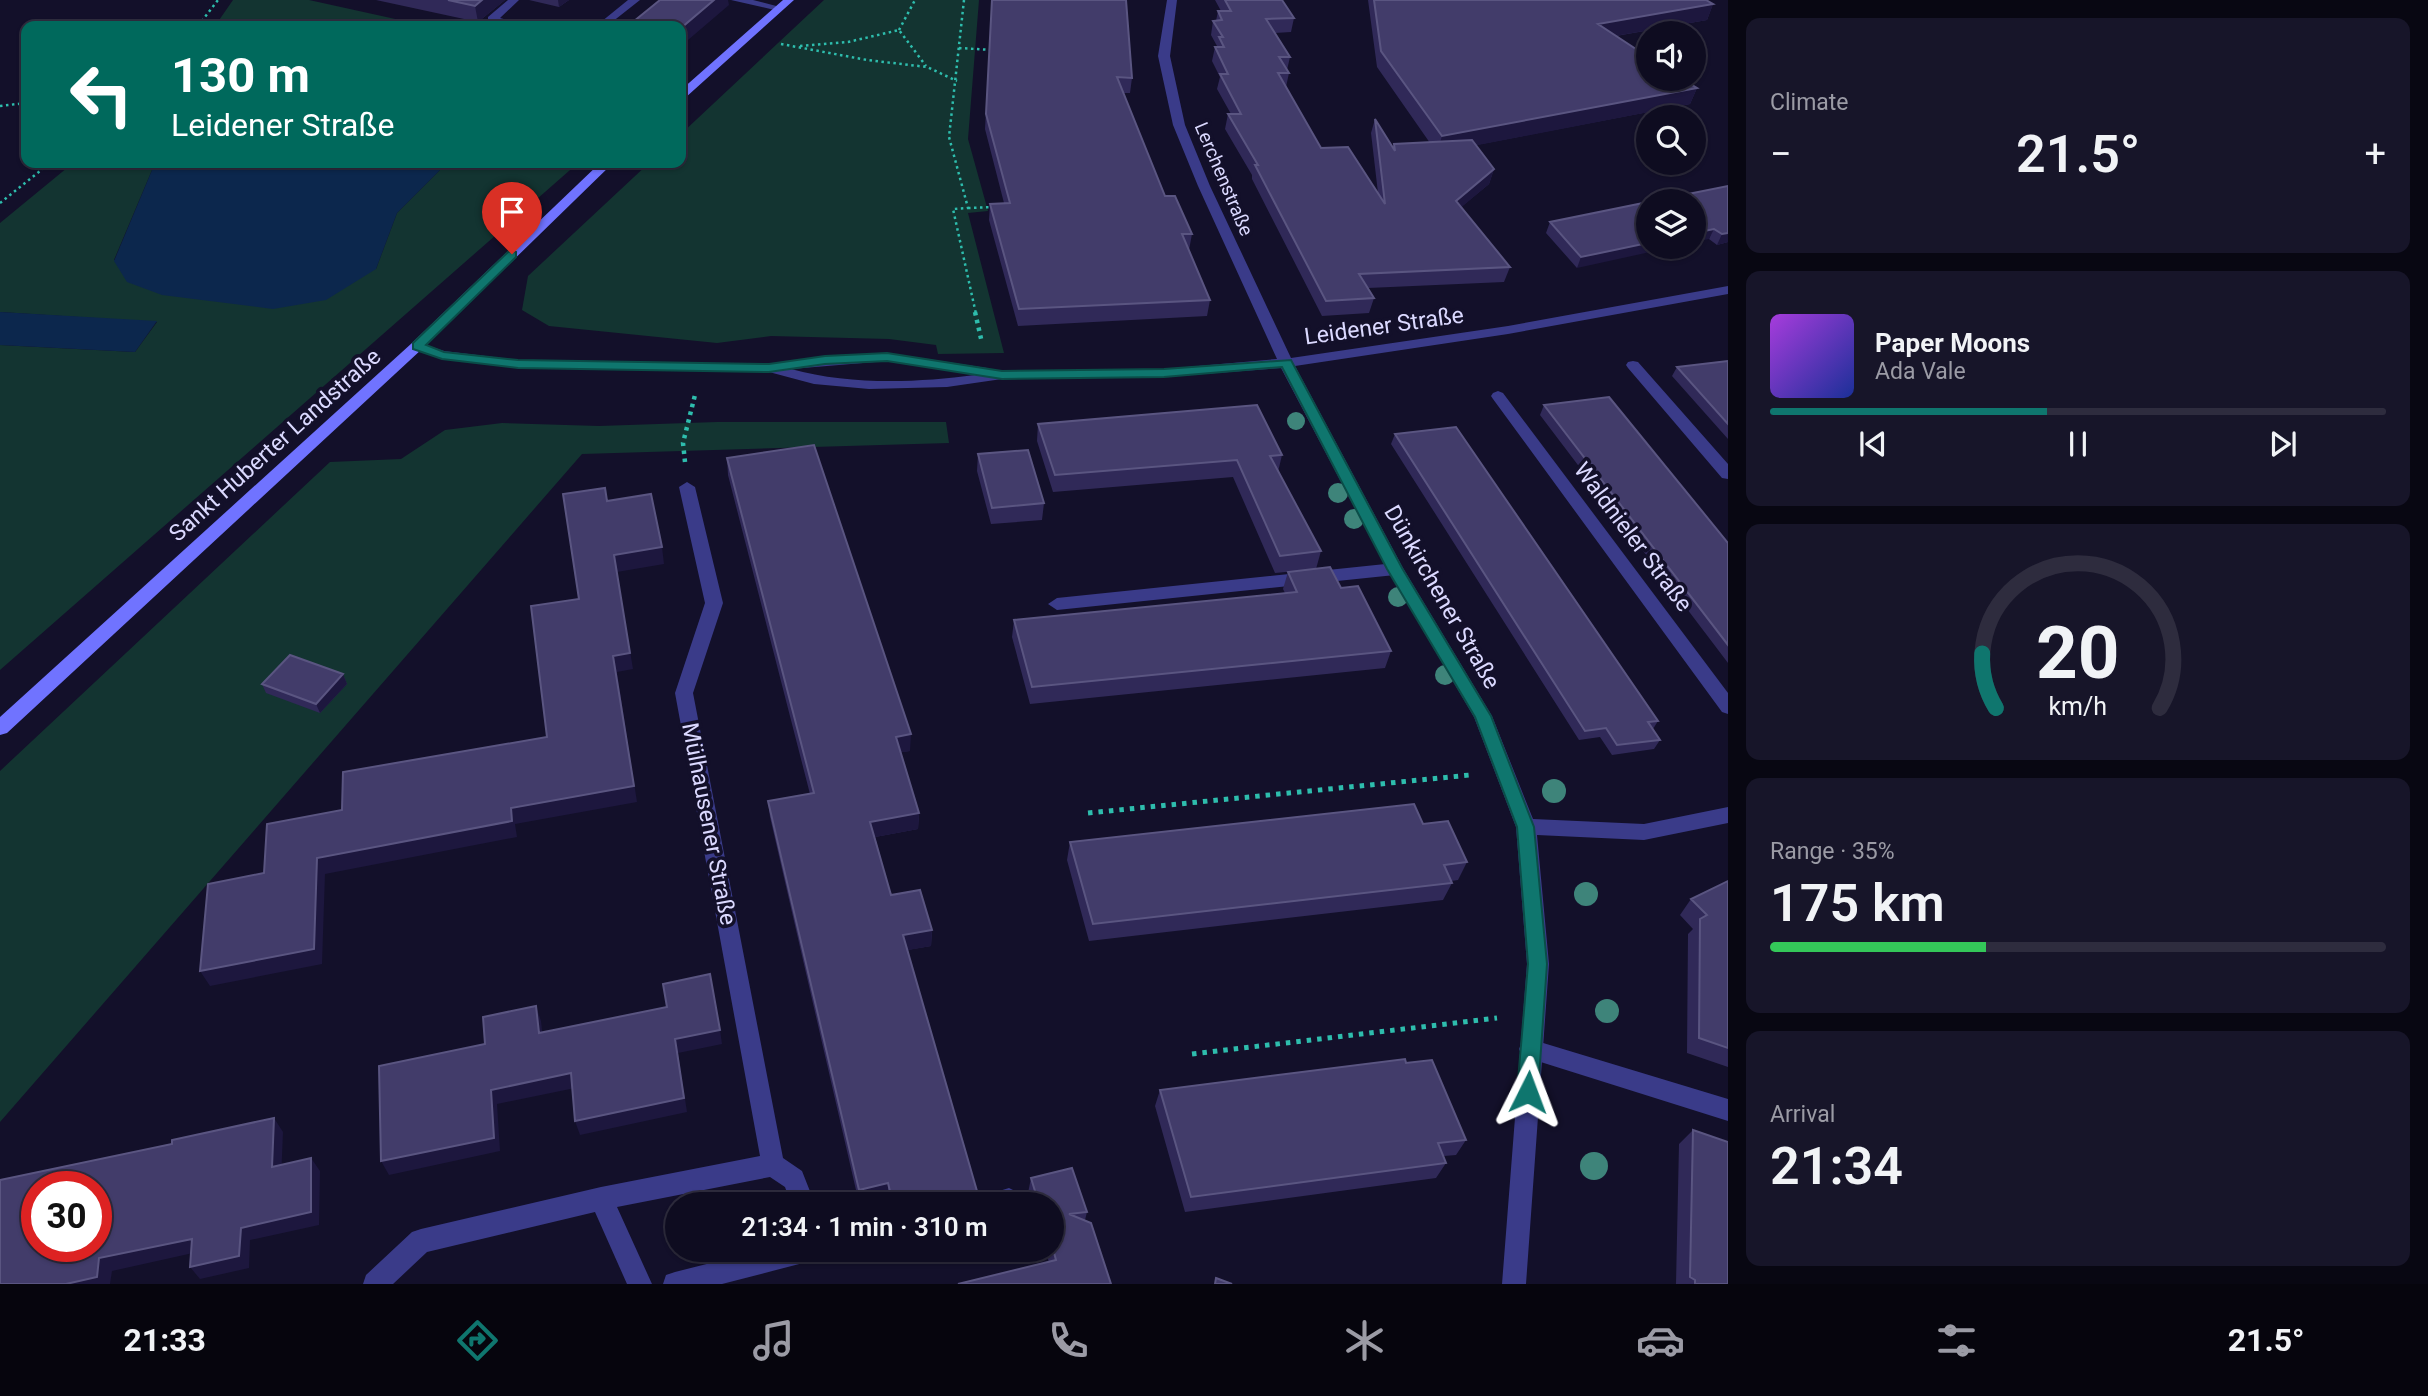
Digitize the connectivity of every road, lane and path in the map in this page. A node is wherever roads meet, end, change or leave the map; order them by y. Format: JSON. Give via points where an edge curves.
{"nodes":[{"id":1,"x":218,"y":0,"type":"edge"},
{"id":2,"x":513,"y":0,"type":"edge"},
{"id":3,"x":635,"y":0,"type":"edge"},
{"id":4,"x":736,"y":0,"type":"edge"},
{"id":5,"x":789,"y":0,"type":"edge"},
{"id":6,"x":915,"y":0,"type":"edge"},
{"id":7,"x":964,"y":0,"type":"edge"},
{"id":8,"x":1172,"y":0,"type":"edge"},
{"id":9,"x":779,"y":8,"type":"junction"},
{"id":10,"x":202,"y":21,"type":"edge"},
{"id":11,"x":501,"y":21,"type":"edge"},
{"id":12,"x":608,"y":21,"type":"edge"},
{"id":13,"x":899,"y":30,"type":"junction"},
{"id":14,"x":747,"y":37,"type":"junction"},
{"id":15,"x":791,"y":46,"type":"junction"},
{"id":16,"x":959,"y":48,"type":"junction"},
{"id":17,"x":1000,"y":50,"type":"edge"},
{"id":18,"x":927,"y":67,"type":"junction"},
{"id":19,"x":957,"y":82,"type":"junction"},
{"id":20,"x":686,"y":92,"type":"edge"},
{"id":21,"x":21,"y":104,"type":"edge"},
{"id":22,"x":0,"y":106,"type":"edge"},
{"id":23,"x":44,"y":168,"type":"edge"},
{"id":24,"x":602,"y":168,"type":"edge"},
{"id":25,"x":0,"y":203,"type":"edge"},
{"id":26,"x":995,"y":207,"type":"edge"},
{"id":27,"x":968,"y":208,"type":"junction"},
{"id":28,"x":1728,"y":290,"type":"edge"},
{"id":29,"x":417,"y":346,"type":"junction"},
{"id":30,"x":1286,"y":363,"type":"junction"},
{"id":31,"x":1633,"y":365,"type":"dead end"},
{"id":32,"x":769,"y":368,"type":"junction"},
{"id":33,"x":702,"y":369,"type":"junction"},
{"id":34,"x":995,"y":373,"type":"junction"},
{"id":35,"x":1498,"y":396,"type":"dead end"},
{"id":36,"x":1728,"y":474,"type":"edge"},
{"id":37,"x":687,"y":487,"type":"joint"},
{"id":38,"x":1395,"y":569,"type":"junction"},
{"id":39,"x":1057,"y":604,"type":"dead end"},
{"id":40,"x":1728,"y":707,"type":"edge"},
{"id":41,"x":0,"y":728,"type":"edge"},
{"id":42,"x":1506,"y":771,"type":"junction"},
{"id":43,"x":1088,"y":813,"type":"dead end"},
{"id":44,"x":1728,"y":815,"type":"edge"},
{"id":45,"x":1525,"y":827,"type":"junction"},
{"id":46,"x":1532,"y":1014,"type":"junction"},
{"id":47,"x":1530,"y":1049,"type":"junction"},
{"id":48,"x":1192,"y":1054,"type":"dead end"},
{"id":49,"x":1728,"y":1110,"type":"edge"},
{"id":50,"x":773,"y":1165,"type":"junction"},
{"id":51,"x":799,"y":1192,"type":"edge"},
{"id":52,"x":601,"y":1199,"type":"junction"},
{"id":53,"x":757,"y":1262,"type":"edge"},
{"id":54,"x":375,"y":1284,"type":"edge"},
{"id":55,"x":640,"y":1284,"type":"edge"},
{"id":56,"x":674,"y":1284,"type":"edge"},
{"id":57,"x":1514,"y":1284,"type":"edge"}],
"edges":[{"from":1,"to":10,"type":"path"},
{"from":2,"to":11,"type":"street","via":[[492,19]]},
{"from":3,"to":12,"type":"street"},
{"from":4,"to":9,"type":"street"},
{"from":5,"to":9,"type":"street"},
{"from":6,"to":13,"type":"path"},
{"from":7,"to":16,"type":"path"},
{"from":8,"to":30,"type":"street","name":"Lerchenstraße","via":[[1164,56],[1179,125]]},
{"from":9,"to":14,"type":"street"},
{"from":13,"to":15,"type":"path","via":[[848,42]]},
{"from":13,"to":18,"type":"path"},
{"from":14,"to":15,"type":"path"},
{"from":14,"to":20,"type":"street"},
{"from":15,"to":18,"type":"path"},
{"from":16,"to":17,"type":"path"},
{"from":16,"to":19,"type":"path"},
{"from":18,"to":19,"type":"path"},
{"from":19,"to":27,"type":"path","via":[[949,137]]},
{"from":21,"to":22,"type":"path"},
{"from":23,"to":25,"type":"path"},
{"from":24,"to":29,"type":"street","name":"Sankt Huberter Landstraße"},
{"from":26,"to":27,"type":"path"},
{"from":27,"to":34,"type":"path","via":[[953,209]]},
{"from":28,"to":30,"type":"street","name":"Leidener Straße","via":[[1508,330]]},
{"from":29,"to":33,"type":"street","name":"Leidener Straße","via":[[442,355],[518,364]]},
{"from":29,"to":41,"type":"street","name":"Sankt Huberter Landstraße"},
{"from":30,"to":34,"type":"street","name":"Leidener Straße","via":[[1164,373]]},
{"from":30,"to":38,"type":"street","name":"Dünkirchener Straße"},
{"from":31,"to":36,"type":"street"},
{"from":32,"to":33,"type":"street","name":"Leidener Straße"},
{"from":32,"to":34,"type":"street","name":"Leidener Straße","via":[[887,357]]},
{"from":32,"to":34,"type":"street","name":"Leidener Straße","via":[[814,380],[869,385],[947,383]]},
{"from":33,"to":37,"type":"path","via":[[683,443]]},
{"from":35,"to":40,"type":"street","name":"Waldnieler Straße"},
{"from":37,"to":50,"type":"street","name":"Mülhausener Straße","via":[[715,603],[684,692]]},
{"from":38,"to":39,"type":"street"},
{"from":38,"to":42,"type":"street","name":"Dünkirchener Straße","via":[[1483,716]]},
{"from":42,"to":43,"type":"path"},
{"from":42,"to":45,"type":"street","name":"Dünkirchener Straße"},
{"from":44,"to":45,"type":"street","via":[[1644,832]]},
{"from":45,"to":46,"type":"street","name":"Dünkirchener Straße","via":[[1538,964]]},
{"from":46,"to":47,"type":"street","name":"Dünkirchener Straße"},
{"from":46,"to":48,"type":"path"},
{"from":47,"to":49,"type":"street"},
{"from":47,"to":57,"type":"street","name":"Dünkirchener Straße"},
{"from":50,"to":51,"type":"street","via":[[794,1179]]},
{"from":50,"to":52,"type":"street"},
{"from":52,"to":54,"type":"street","via":[[421,1241]]},
{"from":52,"to":55,"type":"street"},
{"from":53,"to":56,"type":"street"}]}
